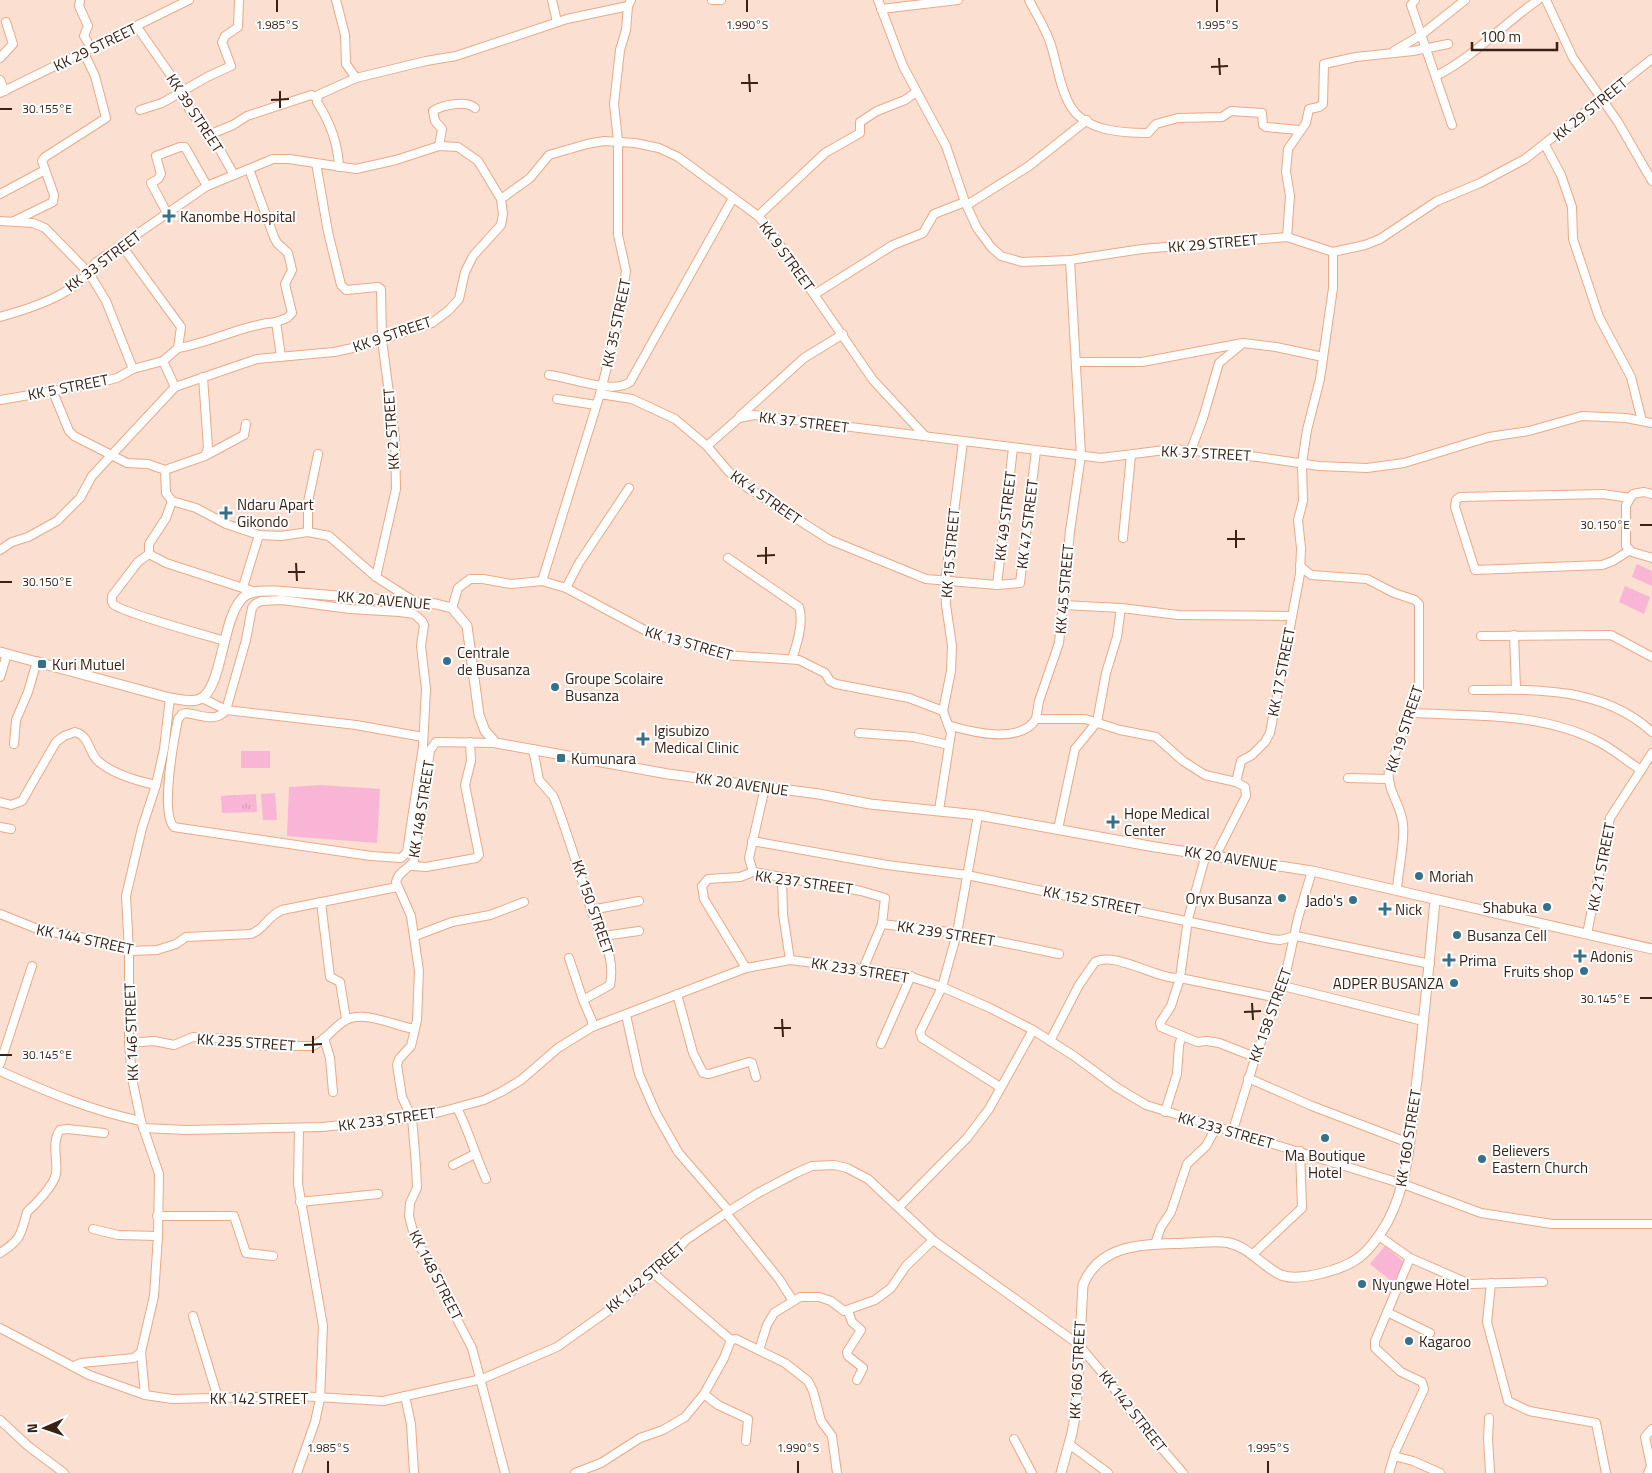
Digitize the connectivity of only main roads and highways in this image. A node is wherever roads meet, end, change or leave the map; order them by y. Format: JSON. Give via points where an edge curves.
{"nodes":[{"id":1,"x":3,"y":653,"type":"edge"},
{"id":2,"x":1435,"y":900,"type":"junction"},
{"id":3,"x":1652,"y":949,"type":"edge"},
{"id":4,"x":1061,"y":1473,"type":"edge"}],
"edges":[{"from":1,"to":2,"type":"main road","name":"KK 20 AVENUE","via":[[170,698],[193,701],[202,698],[211,687],[239,603],[246,595],[276,591],[452,608],[466,626],[479,715],[485,731],[496,743],[668,774],[870,804],[978,815],[1312,871]]},
{"from":2,"to":3,"type":"main road","name":"KK 20 AVENUE"},
{"from":2,"to":4,"type":"main road","name":"KK 160 STREET","via":[[1403,1184],[1379,1236],[1356,1259],[1306,1277],[1279,1274],[1252,1255],[1224,1242],[1139,1245],[1100,1260],[1088,1273],[1081,1298],[1076,1411]]}]}
